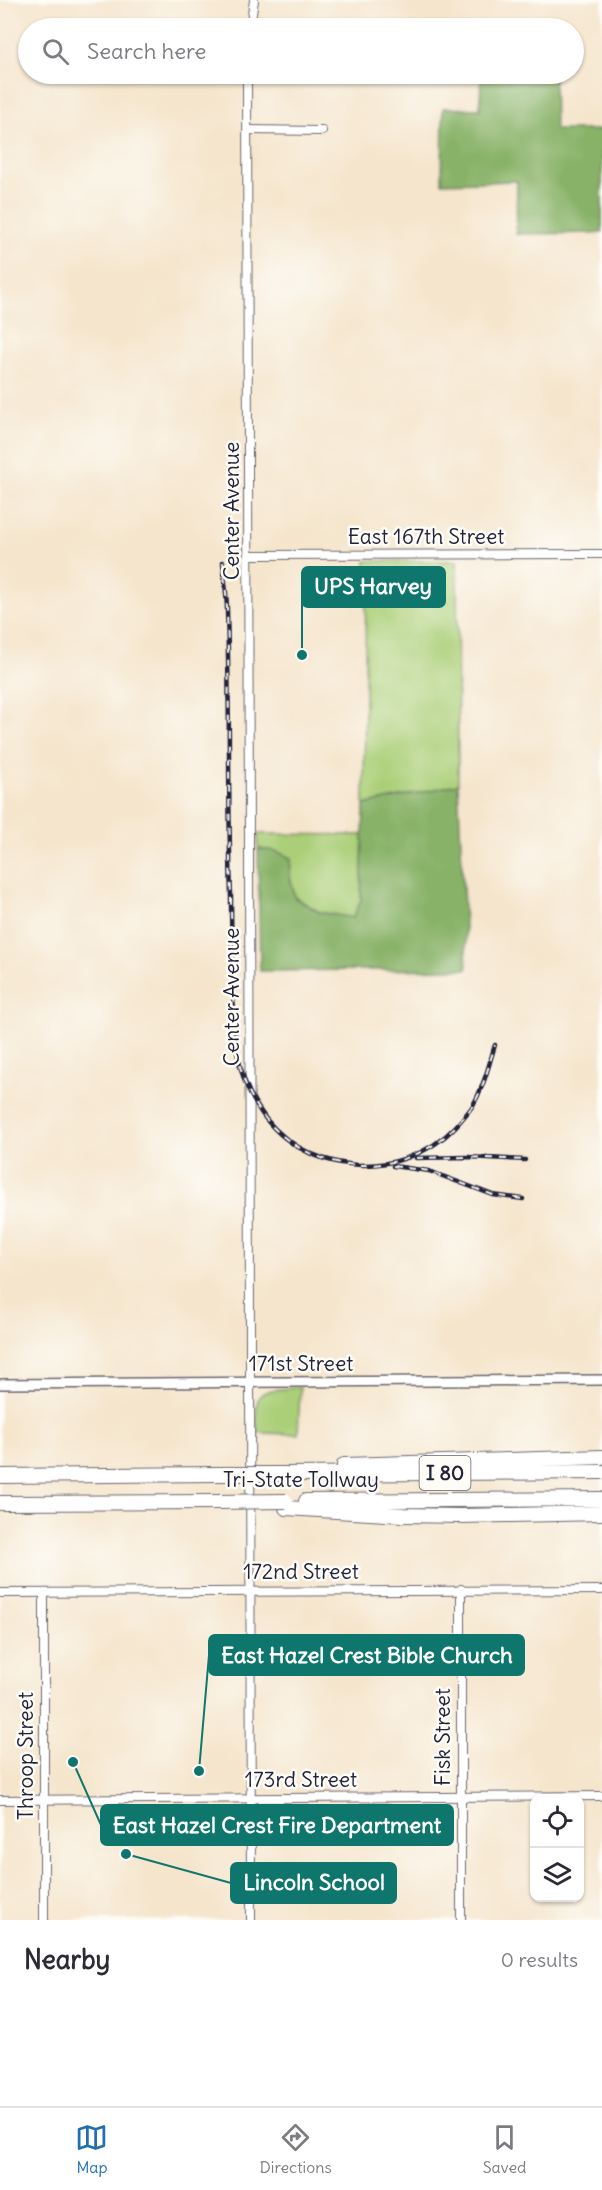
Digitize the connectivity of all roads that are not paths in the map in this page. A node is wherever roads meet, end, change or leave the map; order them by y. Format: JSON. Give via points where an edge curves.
{"nodes":[{"id":1,"x":254,"y":0,"type":"edge"},
{"id":2,"x":251,"y":18,"type":"edge"},
{"id":3,"x":247,"y":84,"type":"edge"},
{"id":4,"x":248,"y":130,"type":"junction"},
{"id":5,"x":322,"y":131,"type":"dead end"},
{"id":6,"x":250,"y":555,"type":"junction"},
{"id":7,"x":602,"y":555,"type":"edge"},
{"id":8,"x":602,"y":1380,"type":"edge"},
{"id":9,"x":250,"y":1382,"type":"junction"},
{"id":10,"x":0,"y":1384,"type":"edge"},
{"id":11,"x":602,"y":1457,"type":"edge"},
{"id":12,"x":602,"y":1472,"type":"edge"},
{"id":13,"x":286,"y":1474,"type":"junction"},
{"id":14,"x":0,"y":1476,"type":"edge"},
{"id":15,"x":602,"y":1498,"type":"edge"},
{"id":16,"x":0,"y":1503,"type":"edge"},
{"id":17,"x":286,"y":1505,"type":"junction"},
{"id":18,"x":599,"y":1514,"type":"edge"},
{"id":19,"x":461,"y":1589,"type":"junction"},
{"id":20,"x":602,"y":1590,"type":"edge"},
{"id":21,"x":249,"y":1591,"type":"junction"},
{"id":22,"x":0,"y":1593,"type":"edge"},
{"id":23,"x":44,"y":1593,"type":"junction"},
{"id":24,"x":602,"y":1796,"type":"edge"},
{"id":25,"x":461,"y":1797,"type":"junction"},
{"id":26,"x":250,"y":1798,"type":"junction"},
{"id":27,"x":0,"y":1800,"type":"edge"},
{"id":28,"x":44,"y":1800,"type":"junction"},
{"id":29,"x":44,"y":1920,"type":"edge"},
{"id":30,"x":251,"y":1920,"type":"edge"},
{"id":31,"x":461,"y":1920,"type":"edge"}],
"edges":[{"from":1,"to":2,"type":"street"},
{"from":3,"to":4,"type":"street","name":"Center Avenue"},
{"from":4,"to":5,"type":"street"},
{"from":4,"to":6,"type":"street","name":"Center Avenue"},
{"from":6,"to":7,"type":"street","name":"East 167th Street"},
{"from":6,"to":9,"type":"street","name":"Center Avenue"},
{"from":8,"to":9,"type":"street","name":"171st Street"},
{"from":9,"to":10,"type":"street","name":"171st Street"},
{"from":9,"to":21,"type":"street","name":"Center Avenue"},
{"from":11,"to":13,"type":"highway","via":[[369,1464]]},
{"from":12,"to":13,"type":"highway","name":"Tri-State Tollway","number":"I 80"},
{"from":13,"to":14,"type":"highway","name":"Tri-State Tollway","number":"I 80","bridge":true},
{"from":15,"to":17,"type":"highway","name":"Tri-State Tollway","number":"I 80"},
{"from":16,"to":17,"type":"highway","name":"Tri-State Tollway","number":"I 80","bridge":true},
{"from":17,"to":18,"type":"highway","via":[[403,1515]]},
{"from":19,"to":20,"type":"street","name":"172nd Street"},
{"from":19,"to":21,"type":"street","name":"172nd Street"},
{"from":19,"to":25,"type":"street","name":"Fisk Street"},
{"from":21,"to":23,"type":"street","name":"172nd Street"},
{"from":21,"to":26,"type":"street","name":"Center Avenue"},
{"from":22,"to":23,"type":"street","name":"172nd Street"},
{"from":23,"to":28,"type":"street","name":"Throop Street"},
{"from":24,"to":25,"type":"street","name":"173rd Street"},
{"from":25,"to":26,"type":"street","name":"173rd Street"},
{"from":25,"to":31,"type":"street","name":"Fisk Street"},
{"from":26,"to":28,"type":"street","name":"173rd Street"},
{"from":26,"to":30,"type":"street","name":"Center Avenue"},
{"from":27,"to":28,"type":"street","name":"173rd Street"},
{"from":28,"to":29,"type":"street","name":"Throop Street"}]}
